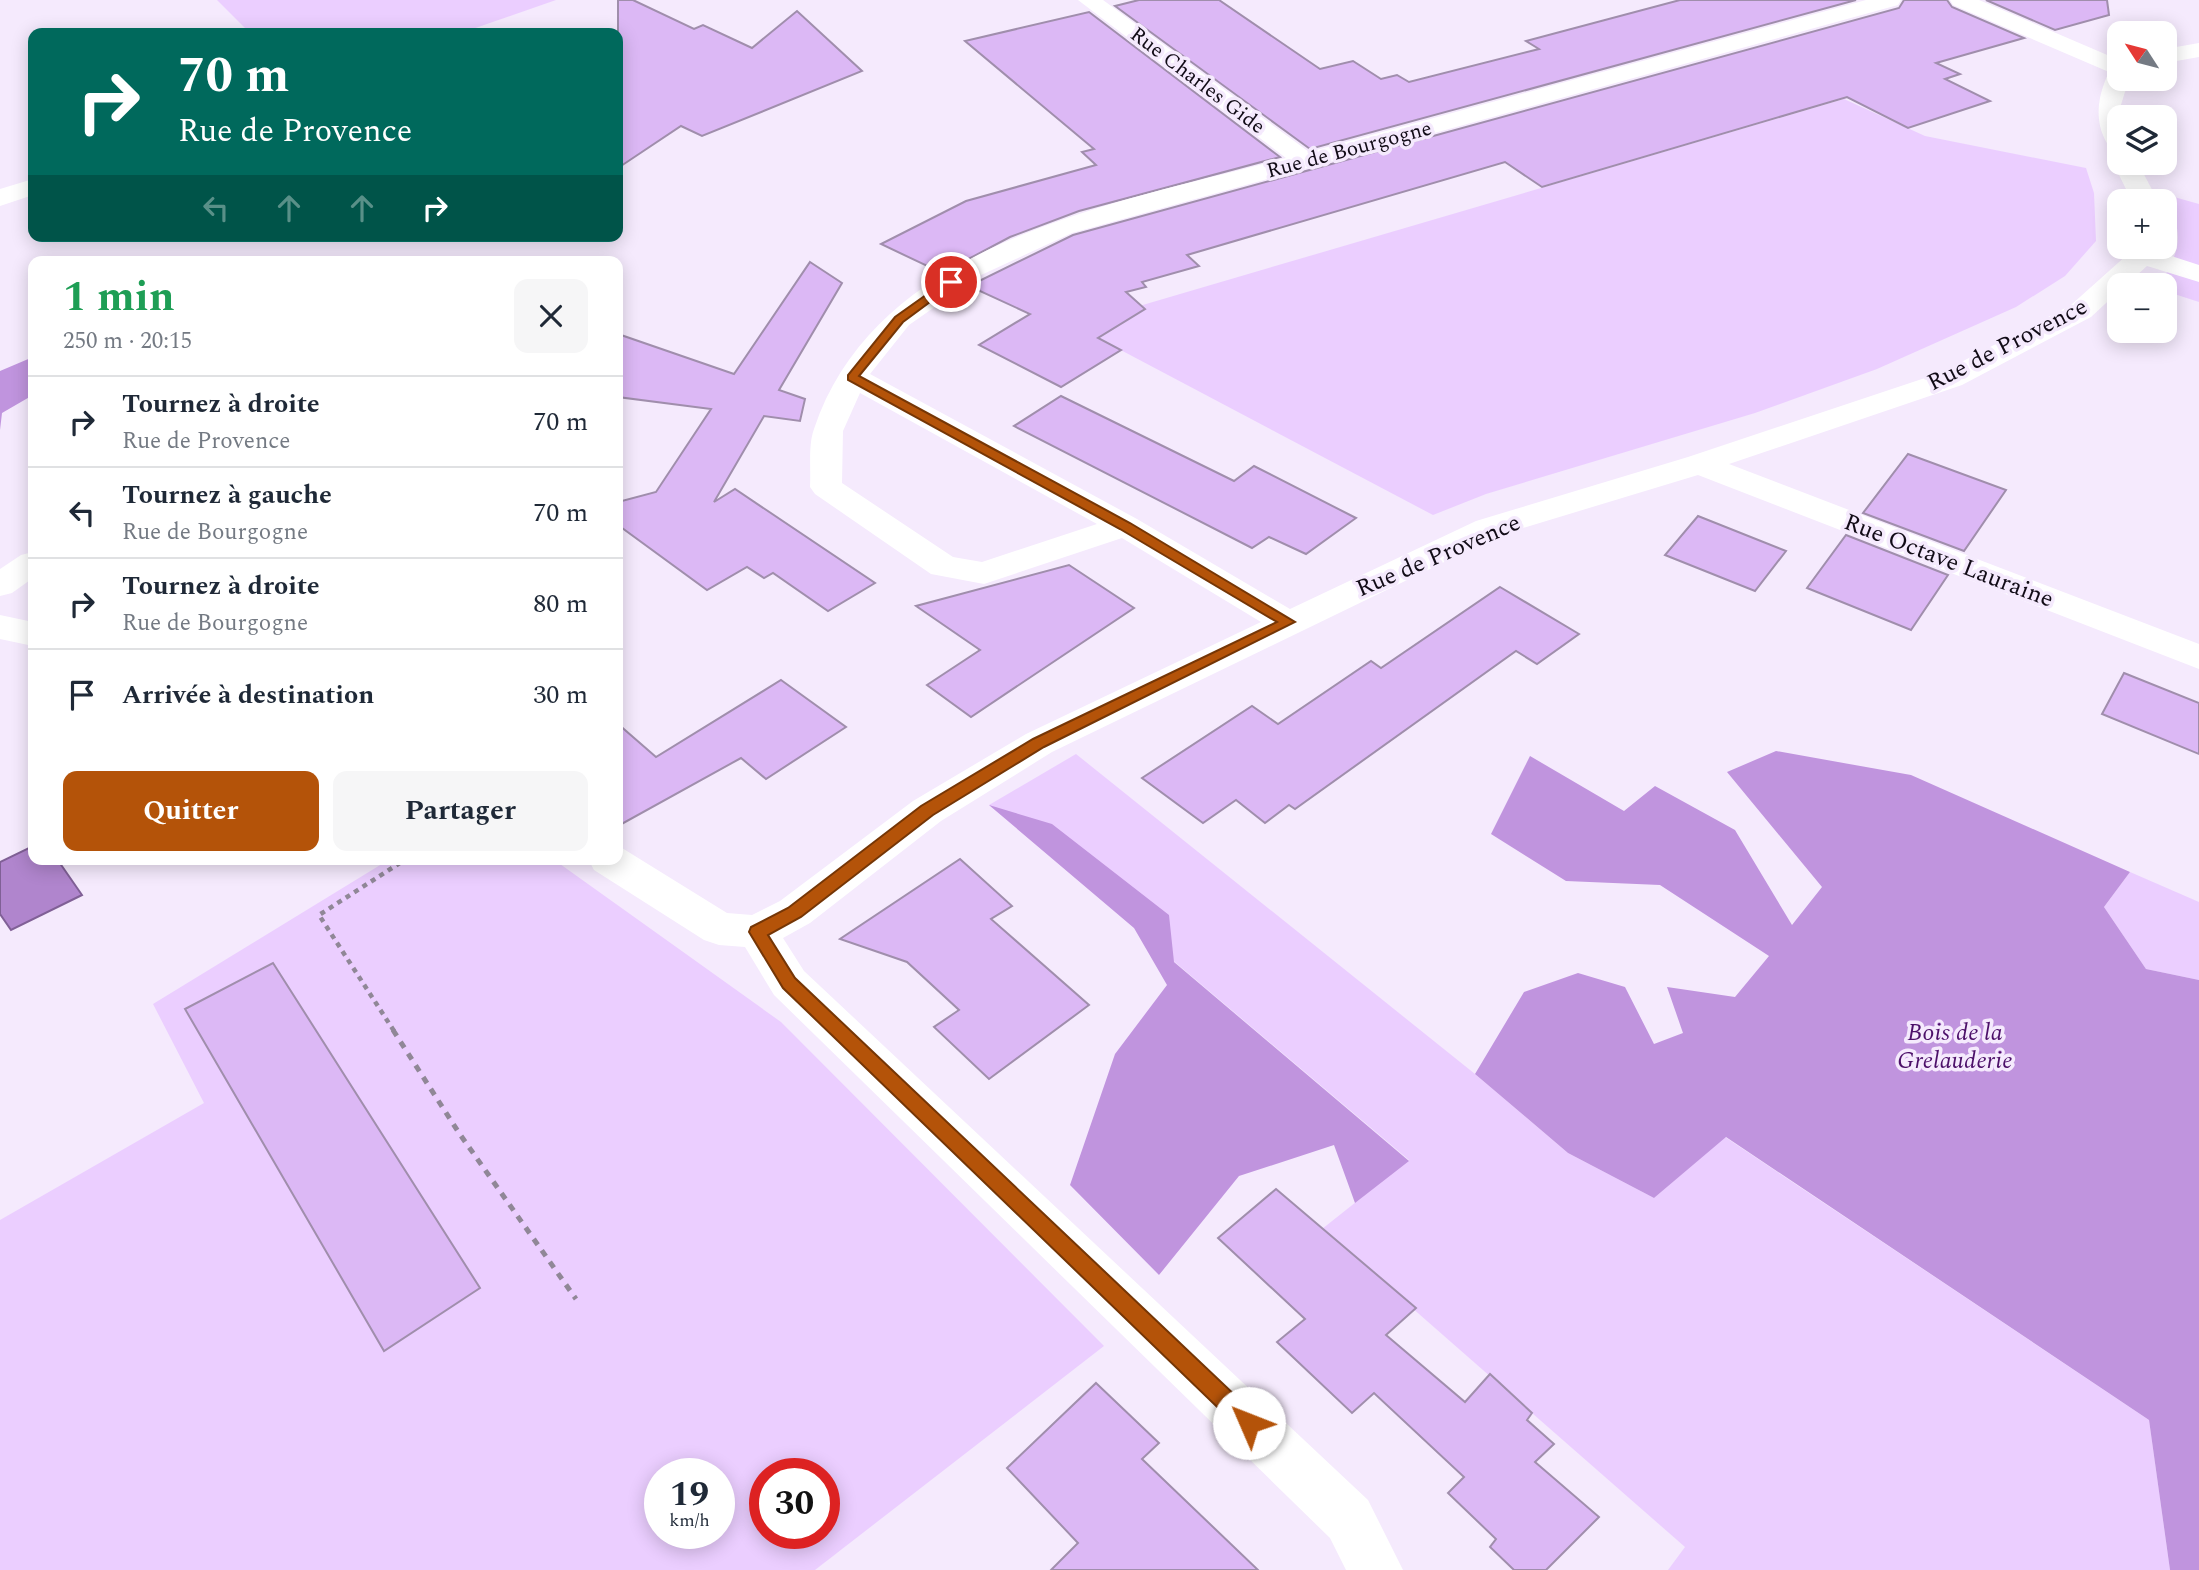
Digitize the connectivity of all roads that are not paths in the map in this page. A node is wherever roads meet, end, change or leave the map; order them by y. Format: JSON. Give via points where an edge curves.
{"nodes":[{"id":1,"x":1089,"y":0,"type":"edge"},
{"id":2,"x":1890,"y":0,"type":"edge"},
{"id":3,"x":1961,"y":0,"type":"edge"},
{"id":4,"x":2199,"y":50,"type":"edge"},
{"id":5,"x":2177,"y":54,"type":"edge"},
{"id":6,"x":2107,"y":63,"type":"edge"},
{"id":7,"x":1306,"y":161,"type":"junction"},
{"id":8,"x":28,"y":189,"type":"edge"},
{"id":9,"x":0,"y":198,"type":"edge"},
{"id":10,"x":2134,"y":259,"type":"edge"},
{"id":11,"x":2162,"y":259,"type":"edge"},
{"id":12,"x":2199,"y":274,"type":"edge"},
{"id":13,"x":852,"y":377,"type":"junction"},
{"id":14,"x":1699,"y":464,"type":"junction"},
{"id":15,"x":1125,"y":526,"type":"junction"},
{"id":16,"x":28,"y":566,"type":"edge"},
{"id":17,"x":0,"y":585,"type":"edge"},
{"id":18,"x":1288,"y":622,"type":"junction"},
{"id":19,"x":0,"y":627,"type":"edge"},
{"id":20,"x":28,"y":633,"type":"edge"},
{"id":21,"x":2199,"y":657,"type":"edge"},
{"id":22,"x":618,"y":865,"type":"edge"},
{"id":23,"x":757,"y":932,"type":"junction"},
{"id":24,"x":1375,"y":1570,"type":"edge"}],
"edges":[{"from":1,"to":7,"type":"street","name":"Rue Charles Gide"},
{"from":2,"to":7,"type":"street","name":"Rue de Bourgogne"},
{"from":3,"to":6,"type":"street"},
{"from":4,"to":5,"type":"street"},
{"from":7,"to":13,"type":"street","name":"Rue de Bourgogne","via":[[1063,227],[969,270],[899,319]]},
{"from":8,"to":9,"type":"street"},
{"from":10,"to":14,"type":"street","name":"Rue de Provence","via":[[2081,311],[1951,379]]},
{"from":11,"to":12,"type":"street"},
{"from":13,"to":15,"type":"street"},
{"from":13,"to":15,"type":"street","name":"Rue de Bourgogne","via":[[828,431],[826,487],[943,566],[984,573]]},
{"from":14,"to":18,"type":"street","name":"Rue de Provence","via":[[1488,528]]},
{"from":14,"to":21,"type":"street","name":"Rue Octave Lauraine"},
{"from":15,"to":18,"type":"street"},
{"from":16,"to":17,"type":"street"},
{"from":18,"to":23,"type":"street","name":"Rue de Provence","via":[[1039,743],[927,811],[794,912]]},
{"from":19,"to":20,"type":"street"},
{"from":22,"to":23,"type":"street","via":[[719,929]]},
{"from":23,"to":24,"type":"street","via":[[789,983],[1349,1519]]}]}
